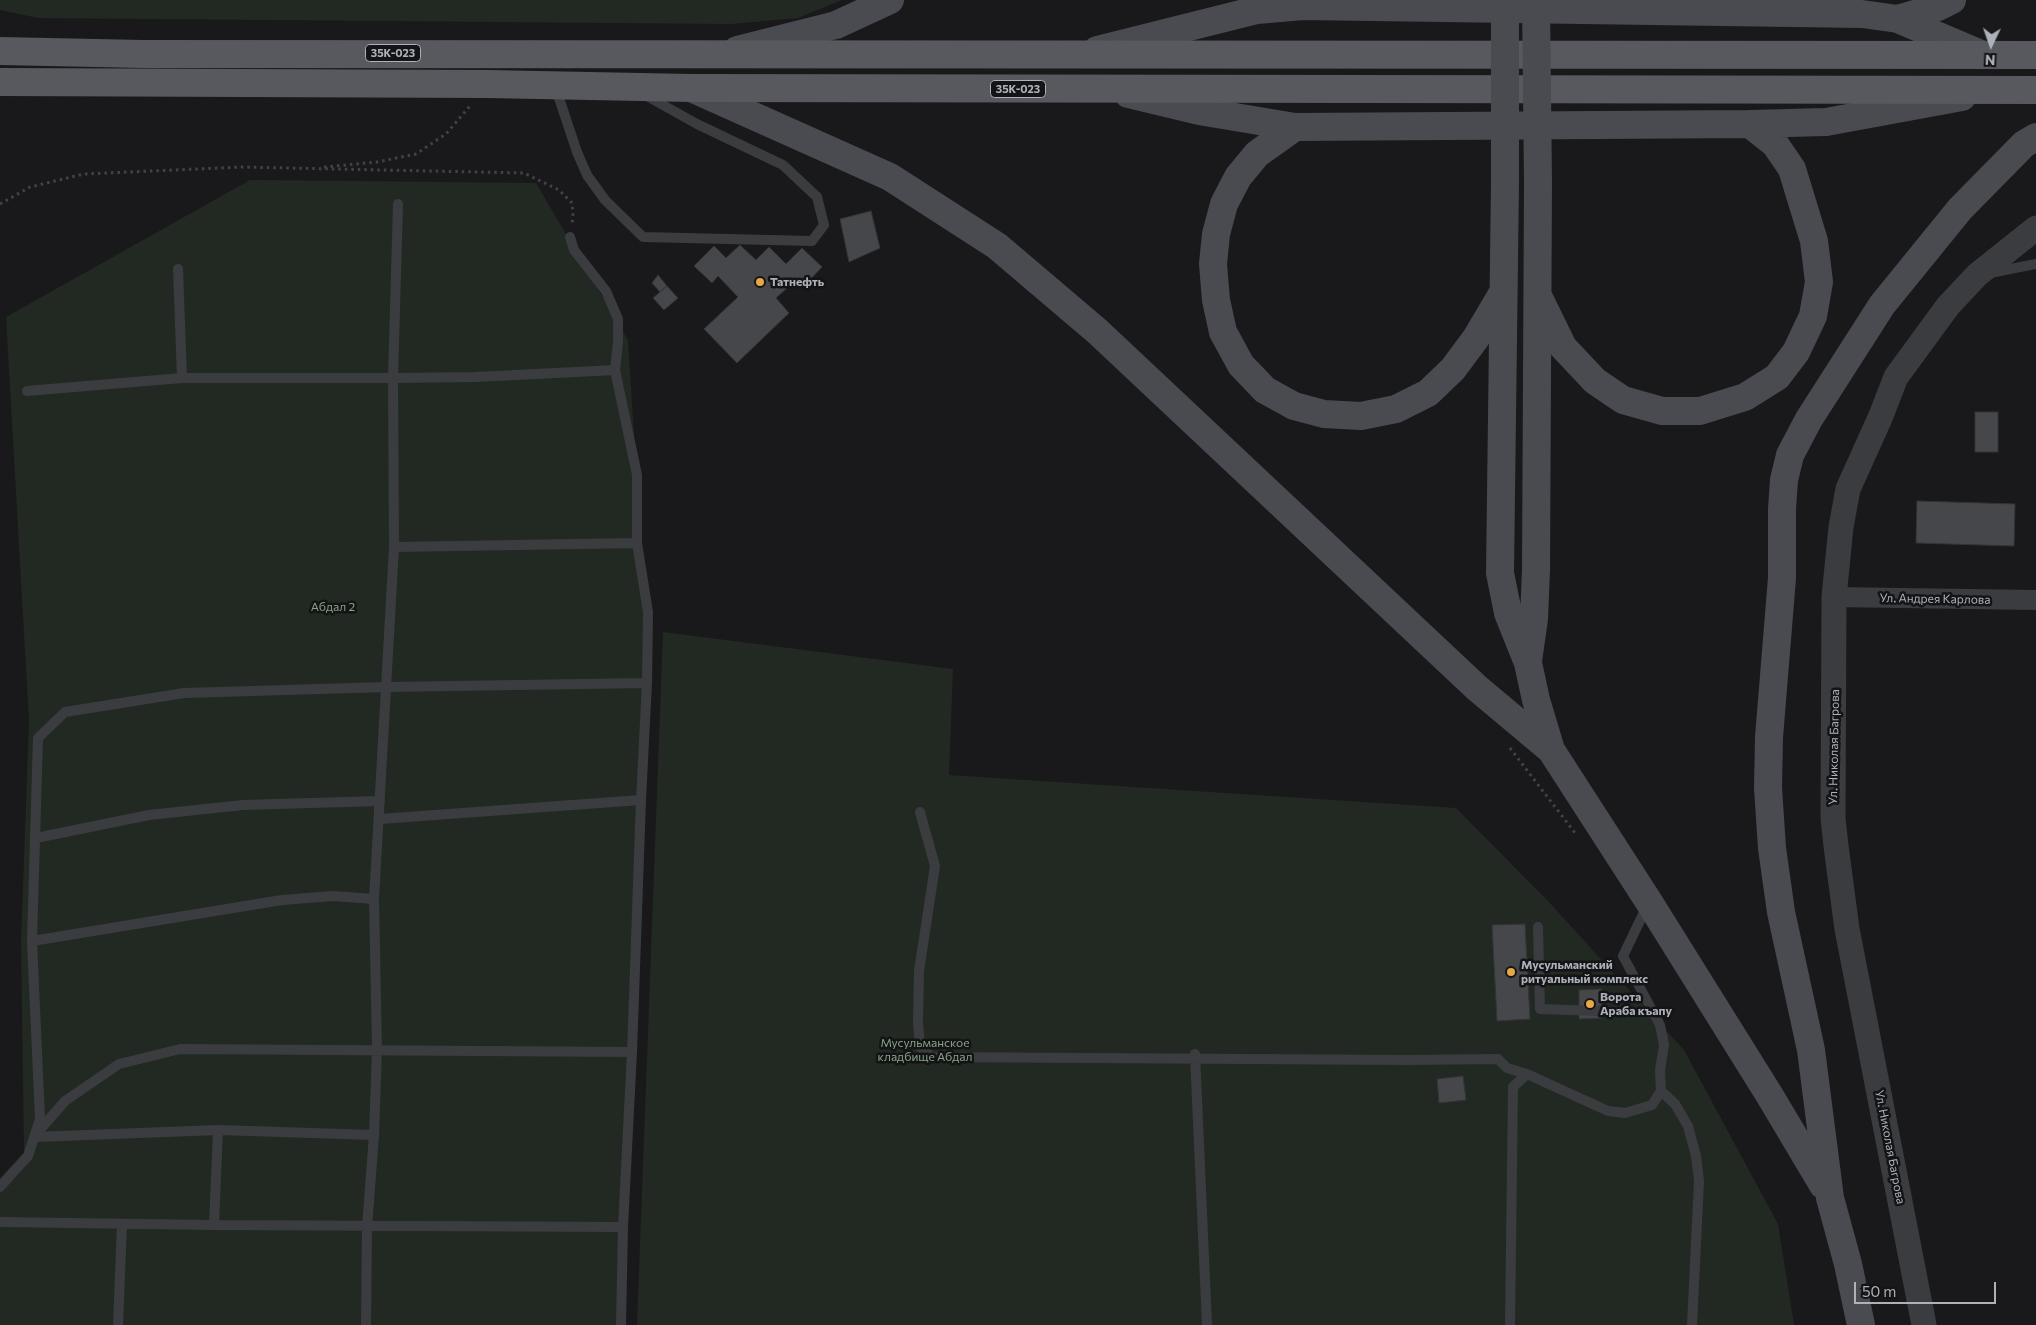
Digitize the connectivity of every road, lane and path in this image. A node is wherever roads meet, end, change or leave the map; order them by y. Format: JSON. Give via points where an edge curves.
{"nodes":[{"id":1,"x":890,"y":0,"type":"edge"},
{"id":2,"x":1505,"y":0,"type":"edge"},
{"id":3,"x":1536,"y":0,"type":"edge"},
{"id":4,"x":1952,"y":0,"type":"edge"},
{"id":5,"x":1245,"y":5,"type":"edge"},
{"id":6,"x":1898,"y":18,"type":"junction"},
{"id":7,"x":0,"y":51,"type":"edge"},
{"id":8,"x":718,"y":55,"type":"junction"},
{"id":9,"x":1076,"y":55,"type":"junction"},
{"id":10,"x":1983,"y":55,"type":"junction"},
{"id":11,"x":2036,"y":55,"type":"edge"},
{"id":12,"x":0,"y":82,"type":"edge"},
{"id":13,"x":488,"y":84,"type":"junction"},
{"id":14,"x":555,"y":85,"type":"junction"},
{"id":15,"x":630,"y":87,"type":"junction"},
{"id":16,"x":691,"y":88,"type":"junction"},
{"id":17,"x":1105,"y":89,"type":"junction"},
{"id":18,"x":2003,"y":90,"type":"junction"},
{"id":19,"x":2036,"y":90,"type":"edge"},
{"id":20,"x":1750,"y":124,"type":"junction"},
{"id":21,"x":1295,"y":127,"type":"junction"},
{"id":22,"x":2036,"y":137,"type":"edge"},
{"id":23,"x":309,"y":168,"type":"junction"},
{"id":24,"x":0,"y":204,"type":"edge"},
{"id":25,"x":398,"y":204,"type":"dead end"},
{"id":26,"x":2036,"y":228,"type":"edge"},
{"id":27,"x":570,"y":237,"type":"joint"},
{"id":28,"x":2036,"y":264,"type":"edge"},
{"id":29,"x":178,"y":269,"type":"dead end"},
{"id":30,"x":1977,"y":275,"type":"junction"},
{"id":31,"x":1502,"y":293,"type":"junction"},
{"id":32,"x":1538,"y":296,"type":"junction"},
{"id":33,"x":615,"y":370,"type":"junction"},
{"id":34,"x":182,"y":378,"type":"junction"},
{"id":35,"x":393,"y":378,"type":"junction"},
{"id":36,"x":27,"y":391,"type":"dead end"},
{"id":37,"x":636,"y":543,"type":"junction"},
{"id":38,"x":394,"y":548,"type":"junction"},
{"id":39,"x":1834,"y":597,"type":"junction"},
{"id":40,"x":2036,"y":600,"type":"edge"},
{"id":41,"x":1528,"y":663,"type":"junction"},
{"id":42,"x":647,"y":683,"type":"junction"},
{"id":43,"x":387,"y":687,"type":"junction"},
{"id":44,"x":1506,"y":742,"type":"dead end"},
{"id":45,"x":1551,"y":750,"type":"junction"},
{"id":46,"x":641,"y":800,"type":"junction"},
{"id":47,"x":380,"y":801,"type":"junction"},
{"id":48,"x":920,"y":812,"type":"dead end"},
{"id":49,"x":380,"y":819,"type":"junction"},
{"id":50,"x":1576,"y":835,"type":"dead end"},
{"id":51,"x":36,"y":838,"type":"junction"},
{"id":52,"x":374,"y":899,"type":"junction"},
{"id":53,"x":1649,"y":902,"type":"junction"},
{"id":54,"x":1538,"y":927,"type":"dead end"},
{"id":55,"x":32,"y":941,"type":"junction"},
{"id":56,"x":1654,"y":1013,"type":"junction"},
{"id":57,"x":377,"y":1049,"type":"junction"},
{"id":58,"x":632,"y":1052,"type":"junction"},
{"id":59,"x":1195,"y":1056,"type":"junction"},
{"id":60,"x":1527,"y":1074,"type":"junction"},
{"id":61,"x":1661,"y":1091,"type":"junction"},
{"id":62,"x":218,"y":1130,"type":"junction"},
{"id":63,"x":374,"y":1135,"type":"junction"},
{"id":64,"x":35,"y":1137,"type":"junction"},
{"id":65,"x":0,"y":1187,"type":"edge"},
{"id":66,"x":1830,"y":1198,"type":"junction"},
{"id":67,"x":0,"y":1222,"type":"edge"},
{"id":68,"x":122,"y":1224,"type":"junction"},
{"id":69,"x":214,"y":1225,"type":"junction"},
{"id":70,"x":367,"y":1227,"type":"junction"},
{"id":71,"x":623,"y":1227,"type":"junction"},
{"id":72,"x":118,"y":1325,"type":"edge"},
{"id":73,"x":366,"y":1325,"type":"edge"},
{"id":74,"x":621,"y":1325,"type":"edge"},
{"id":75,"x":1207,"y":1325,"type":"edge"},
{"id":76,"x":1510,"y":1325,"type":"edge"},
{"id":77,"x":1692,"y":1325,"type":"edge"},
{"id":78,"x":1860,"y":1325,"type":"edge"},
{"id":79,"x":1924,"y":1325,"type":"edge"}],
"edges":[{"from":1,"to":8,"type":"main road","via":[[836,25]]},
{"from":2,"to":31,"type":"main road","bridge":true},
{"from":3,"to":32,"type":"main road","bridge":true},
{"from":4,"to":6,"type":"main road"},
{"from":5,"to":6,"type":"main road","via":[[1862,14]]},
{"from":5,"to":9,"type":"main road"},
{"from":6,"to":10,"type":"main road"},
{"from":7,"to":8,"type":"main road","number":"35К-023"},
{"from":8,"to":9,"type":"main road","number":"35К-023"},
{"from":9,"to":10,"type":"main road","number":"35К-023"},
{"from":10,"to":11,"type":"main road","number":"35К-023"},
{"from":12,"to":13,"type":"main road","number":"35К-023"},
{"from":13,"to":14,"type":"main road","number":"35К-023"},
{"from":13,"to":23,"type":"path","via":[[446,134],[416,154],[377,162]]},
{"from":14,"to":15,"type":"main road","number":"35К-023"},
{"from":14,"to":15,"type":"lane","via":[[576,152],[587,175],[605,200],[643,237],[812,241],[824,225],[817,197],[783,165],[696,124]]},
{"from":15,"to":16,"type":"main road","number":"35К-023"},
{"from":16,"to":17,"type":"main road","number":"35К-023"},
{"from":16,"to":45,"type":"main road","via":[[890,176],[997,246],[1097,331],[1478,688]]},
{"from":17,"to":18,"type":"main road","number":"35К-023"},
{"from":17,"to":21,"type":"main road","via":[[1199,111]]},
{"from":18,"to":19,"type":"main road","number":"35К-023"},
{"from":18,"to":20,"type":"main road","via":[[1826,122]]},
{"from":20,"to":21,"type":"main road"},
{"from":20,"to":32,"type":"main road","via":[[1775,144],[1792,169],[1814,241],[1819,282],[1813,316],[1796,352],[1777,377],[1745,397],[1700,411],[1662,411],[1624,400],[1595,381],[1563,348]]},
{"from":21,"to":31,"type":"main road","via":[[1257,154],[1238,177],[1224,204],[1213,264],[1216,300],[1224,332],[1241,365],[1265,390],[1294,406],[1324,414],[1360,416],[1396,409],[1428,393],[1453,369],[1476,338]]},
{"from":22,"to":66,"type":"main road","via":[[2024,144],[1960,209],[1882,305],[1808,419],[1790,455],[1784,480],[1782,578],[1768,788],[1781,912],[1810,1050]]},
{"from":23,"to":24,"type":"path","via":[[242,167],[84,174],[30,187]]},
{"from":23,"to":27,"type":"path","via":[[524,172],[559,190],[572,203],[574,214]]},
{"from":25,"to":35,"type":"lane"},
{"from":26,"to":30,"type":"street","name":"Ул. Николая Багрова"},
{"from":27,"to":33,"type":"lane","via":[[574,250],[606,291],[618,319]]},
{"from":28,"to":30,"type":"lane"},
{"from":29,"to":34,"type":"lane"},
{"from":30,"to":39,"type":"street","name":"Ул. Николая Багрова","via":[[1948,306],[1896,377],[1848,489]]},
{"from":31,"to":41,"type":"main road","via":[[1500,573],[1508,613]]},
{"from":32,"to":41,"type":"main road","via":[[1536,570]]},
{"from":33,"to":35,"type":"lane"},
{"from":33,"to":37,"type":"lane","via":[[637,475]]},
{"from":34,"to":35,"type":"lane"},
{"from":34,"to":36,"type":"lane"},
{"from":35,"to":38,"type":"lane"},
{"from":37,"to":38,"type":"lane"},
{"from":37,"to":42,"type":"lane","via":[[648,612]]},
{"from":38,"to":43,"type":"lane"},
{"from":39,"to":40,"type":"street","name":"Ул. Андрея Карлова"},
{"from":39,"to":79,"type":"street","name":"Ул. Николая Багрова","via":[[1833,818],[1836,846],[1847,928]]},
{"from":41,"to":45,"type":"main road"},
{"from":42,"to":43,"type":"lane"},
{"from":42,"to":46,"type":"lane"},
{"from":43,"to":47,"type":"lane"},
{"from":43,"to":51,"type":"lane","via":[[184,693],[65,712],[38,738]]},
{"from":44,"to":50,"type":"path"},
{"from":45,"to":53,"type":"main road"},
{"from":46,"to":49,"type":"lane"},
{"from":46,"to":58,"type":"lane"},
{"from":47,"to":49,"type":"lane"},
{"from":47,"to":51,"type":"lane","via":[[224,807],[149,815]]},
{"from":48,"to":59,"type":"lane","via":[[934,866],[919,971],[920,1047],[932,1056]]},
{"from":49,"to":52,"type":"lane"},
{"from":51,"to":55,"type":"lane"},
{"from":52,"to":55,"type":"lane","via":[[333,896],[282,900]]},
{"from":52,"to":57,"type":"lane"},
{"from":53,"to":56,"type":"lane","via":[[1623,956]]},
{"from":53,"to":66,"type":"main road"},
{"from":54,"to":56,"type":"lane","via":[[1540,1008]]},
{"from":55,"to":64,"type":"lane","via":[[40,1120]]},
{"from":56,"to":61,"type":"lane","via":[[1664,1045]]},
{"from":57,"to":58,"type":"lane"},
{"from":57,"to":63,"type":"lane"},
{"from":57,"to":64,"type":"lane","via":[[180,1048],[119,1064],[65,1101]]},
{"from":58,"to":71,"type":"lane"},
{"from":59,"to":60,"type":"lane","via":[[1498,1059],[1507,1068]]},
{"from":59,"to":75,"type":"lane"},
{"from":60,"to":61,"type":"lane","via":[[1608,1111],[1625,1113],[1652,1105]]},
{"from":60,"to":76,"type":"lane","via":[[1513,1087]]},
{"from":61,"to":77,"type":"lane","via":[[1675,1104],[1688,1126],[1696,1156],[1699,1181]]},
{"from":62,"to":63,"type":"lane"},
{"from":62,"to":64,"type":"lane"},
{"from":62,"to":69,"type":"lane"},
{"from":63,"to":70,"type":"lane"},
{"from":64,"to":65,"type":"lane","via":[[28,1156]]},
{"from":66,"to":78,"type":"main road"},
{"from":67,"to":68,"type":"lane"},
{"from":68,"to":69,"type":"lane"},
{"from":68,"to":72,"type":"lane"},
{"from":69,"to":70,"type":"lane"},
{"from":70,"to":71,"type":"lane"},
{"from":70,"to":73,"type":"lane"},
{"from":71,"to":74,"type":"lane"}]}
